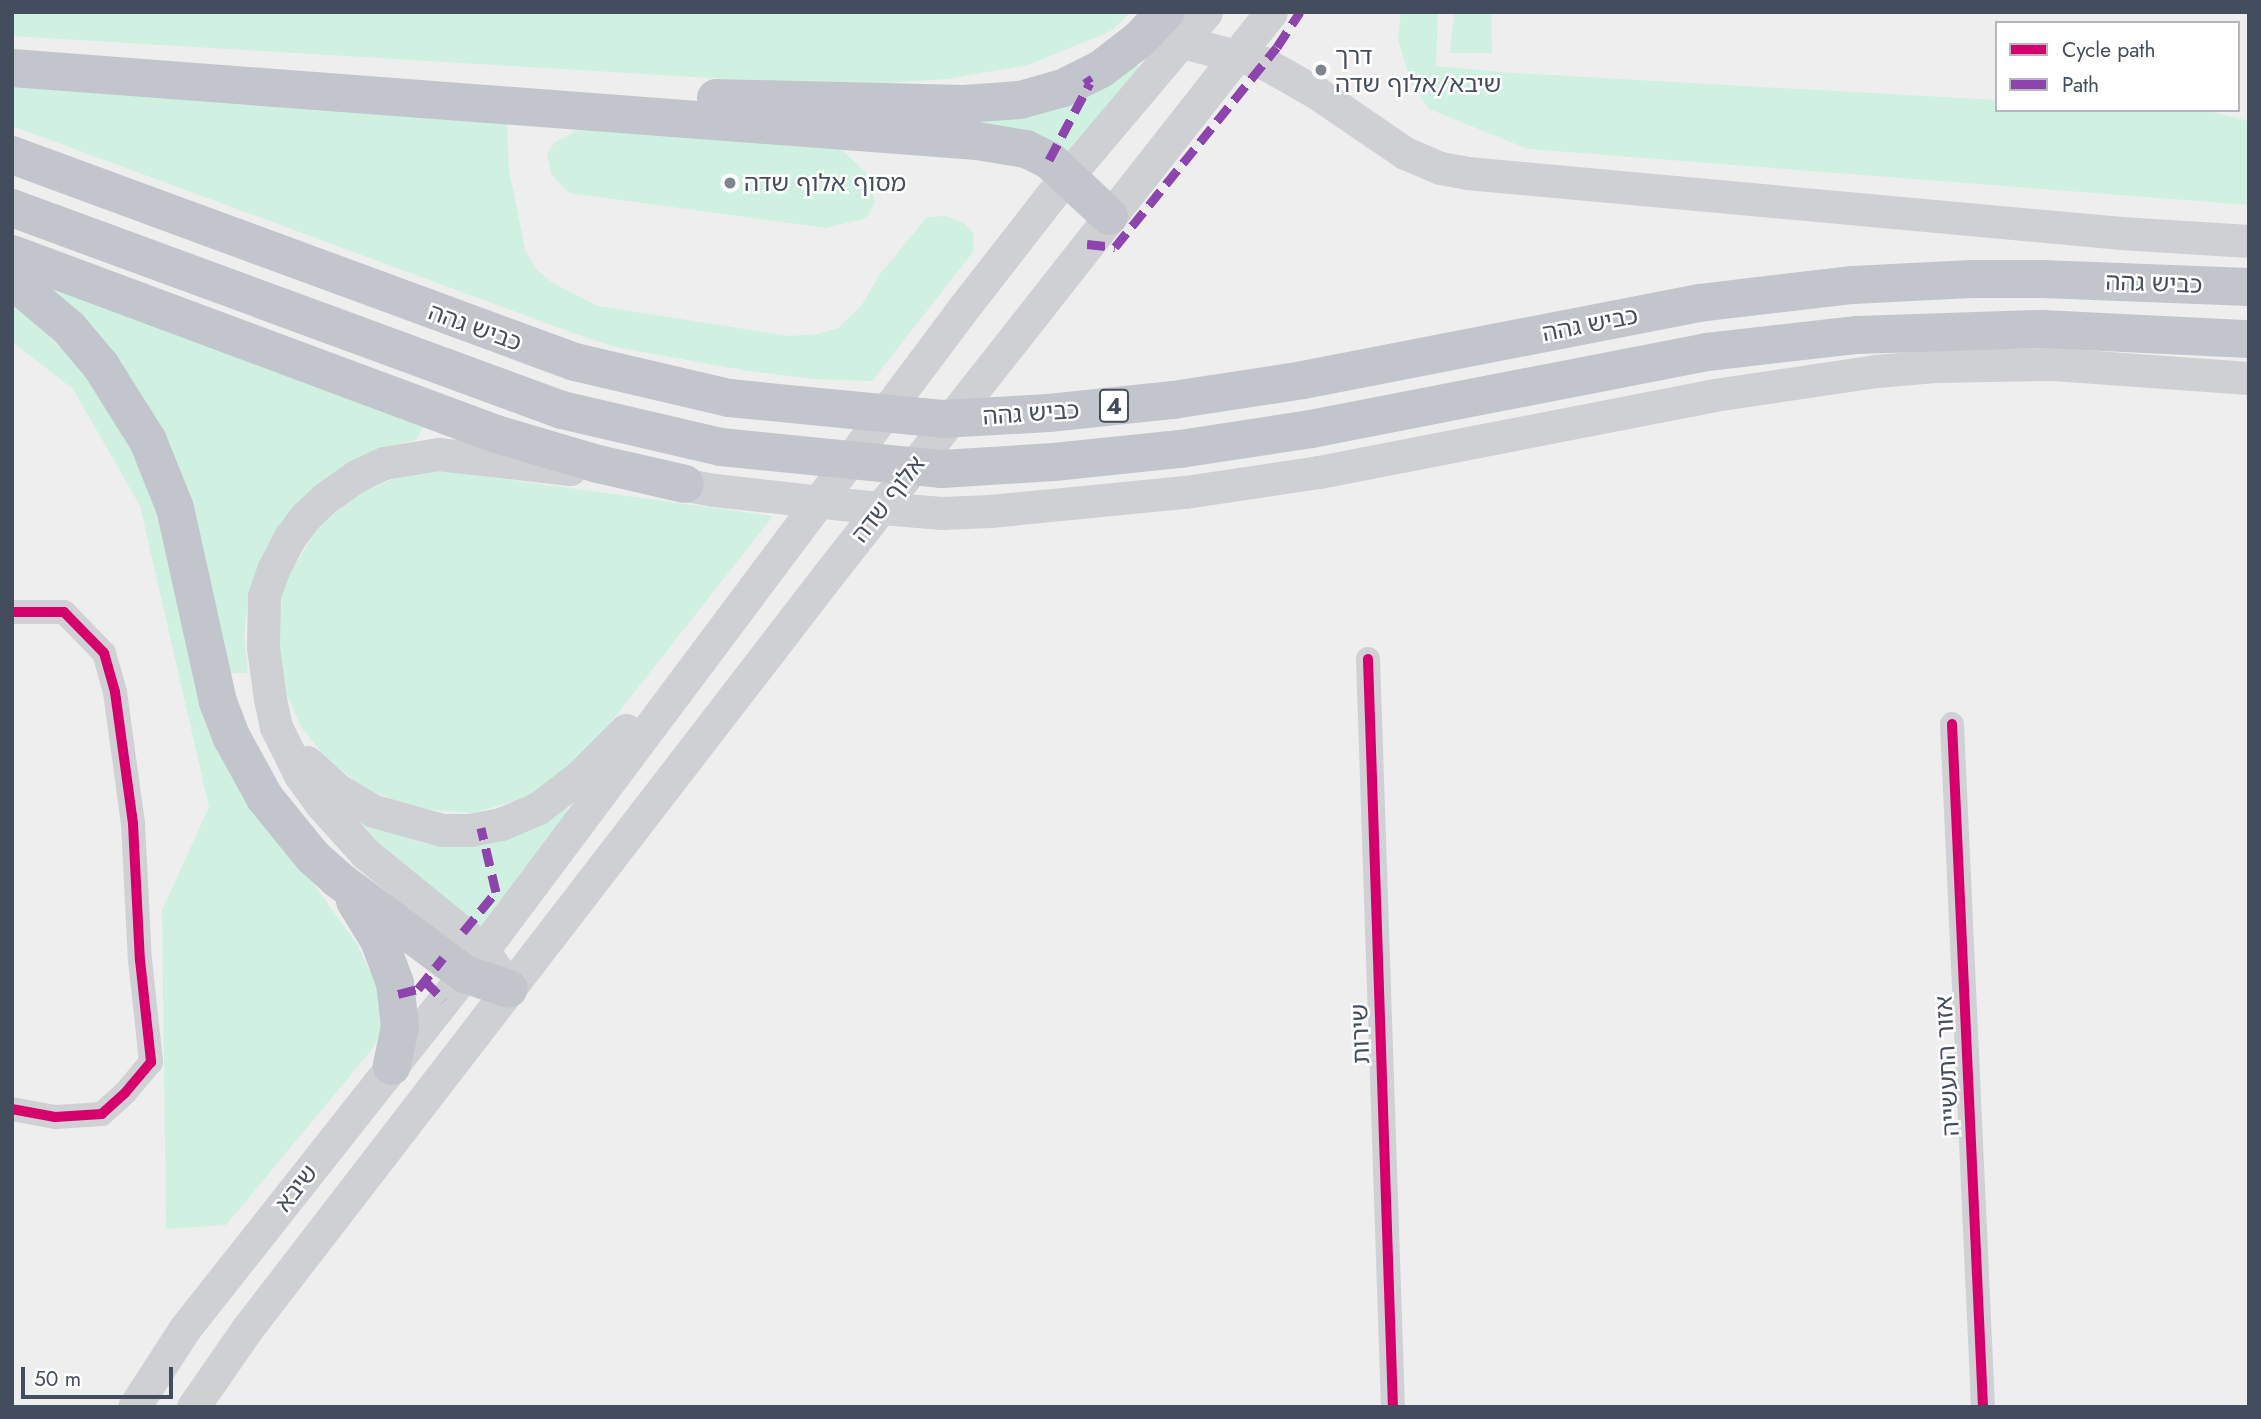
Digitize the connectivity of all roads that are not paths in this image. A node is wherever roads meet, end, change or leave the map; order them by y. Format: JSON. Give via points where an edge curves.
{"nodes":[{"id":1,"x":1206,"y":12,"type":"edge"},
{"id":2,"x":1270,"y":14,"type":"edge"},
{"id":3,"x":1173,"y":27,"type":"edge"},
{"id":4,"x":1239,"y":54,"type":"junction"},
{"id":5,"x":12,"y":68,"type":"edge"},
{"id":6,"x":257,"y":87,"type":"junction"},
{"id":7,"x":1317,"y":93,"type":"junction"},
{"id":8,"x":12,"y":155,"type":"edge"},
{"id":9,"x":1067,"y":177,"type":"junction"},
{"id":10,"x":12,"y":208,"type":"edge"},
{"id":11,"x":1109,"y":216,"type":"junction"},
{"id":12,"x":2249,"y":241,"type":"edge"},
{"id":13,"x":12,"y":254,"type":"edge"},
{"id":14,"x":12,"y":280,"type":"edge"},
{"id":15,"x":2249,"y":287,"type":"edge"},
{"id":16,"x":2249,"y":339,"type":"edge"},
{"id":17,"x":2249,"y":379,"type":"edge"},
{"id":18,"x":685,"y":484,"type":"junction"},
{"id":19,"x":12,"y":612,"type":"edge"},
{"id":20,"x":701,"y":657,"type":"junction"},
{"id":21,"x":1368,"y":659,"type":"dead end"},
{"id":22,"x":270,"y":699,"type":"junction"},
{"id":23,"x":1952,"y":724,"type":"dead end"},
{"id":24,"x":336,"y":878,"type":"junction"},
{"id":25,"x":474,"y":961,"type":"junction"},
{"id":26,"x":509,"y":989,"type":"junction"},
{"id":27,"x":392,"y":1066,"type":"junction"},
{"id":28,"x":12,"y":1110,"type":"edge"},
{"id":29,"x":134,"y":1407,"type":"edge"},
{"id":30,"x":193,"y":1407,"type":"edge"},
{"id":31,"x":1394,"y":1407,"type":"edge"},
{"id":32,"x":1983,"y":1407,"type":"edge"}],
"edges":[{"from":1,"to":3,"type":"main road"},
{"from":2,"to":4,"type":"main road","name":"אלוף שדה"},
{"from":2,"to":7,"type":"main road","via":[[1270,33],[1278,47]]},
{"from":3,"to":4,"type":"main road"},
{"from":3,"to":6,"type":"highway","via":[[1082,80],[1020,100],[992,103]]},
{"from":3,"to":9,"type":"main road"},
{"from":4,"to":7,"type":"main road"},
{"from":4,"to":11,"type":"main road","name":"אלוף שדה"},
{"from":5,"to":6,"type":"highway"},
{"from":6,"to":9,"type":"highway","via":[[977,141],[1026,149],[1049,160]]},
{"from":7,"to":12,"type":"main road","via":[[1405,153],[1467,173]]},
{"from":8,"to":15,"type":"highway","name":"כביש גהה","number":"4","via":[[575,362],[729,398],[943,419],[1173,400],[1303,380],[1699,303],[1853,285],[2042,279]]},
{"from":9,"to":11,"type":"highway"},
{"from":9,"to":20,"type":"main road"},
{"from":10,"to":16,"type":"highway","name":"כביש גהה","number":"4","via":[[562,410],[721,447],[942,469],[1180,449],[1311,429],[1707,352],[1857,335],[2042,329]]},
{"from":11,"to":26,"type":"main road","name":"אלוף שדה"},
{"from":13,"to":18,"type":"highway","via":[[496,434]]},
{"from":14,"to":24,"type":"highway","via":[[69,328],[101,366],[148,441],[175,508],[208,662],[232,738],[265,798]]},
{"from":17,"to":18,"type":"main road","via":[[2053,364],[1947,365],[1876,372],[1714,396],[1319,472],[1185,492],[990,511],[942,513],[858,506]]},
{"from":18,"to":22,"type":"main road","via":[[438,454],[400,459],[356,476],[306,516],[272,570],[264,596],[263,634]]},
{"from":19,"to":28,"type":"street","via":[[64,612],[104,653],[115,692],[133,824],[151,1062],[102,1114],[54,1116]]},
{"from":20,"to":22,"type":"main road","via":[[555,797],[518,818],[470,830],[442,830],[396,818],[338,790],[300,755]]},
{"from":20,"to":25,"type":"main road"},
{"from":21,"to":31,"type":"street","name":"שירות"},
{"from":22,"to":25,"type":"main road","via":[[287,754],[335,822]]},
{"from":23,"to":32,"type":"street","name":"אזור התעשייה"},
{"from":24,"to":25,"type":"highway"},
{"from":24,"to":27,"type":"highway","via":[[367,916],[392,970],[400,1018]]},
{"from":25,"to":26,"type":"highway"},
{"from":25,"to":27,"type":"main road","name":"שיבא"},
{"from":26,"to":30,"type":"main road","name":"שיבא","via":[[247,1329]]},
{"from":27,"to":29,"type":"main road","name":"שיבא","via":[[186,1327]]}]}
